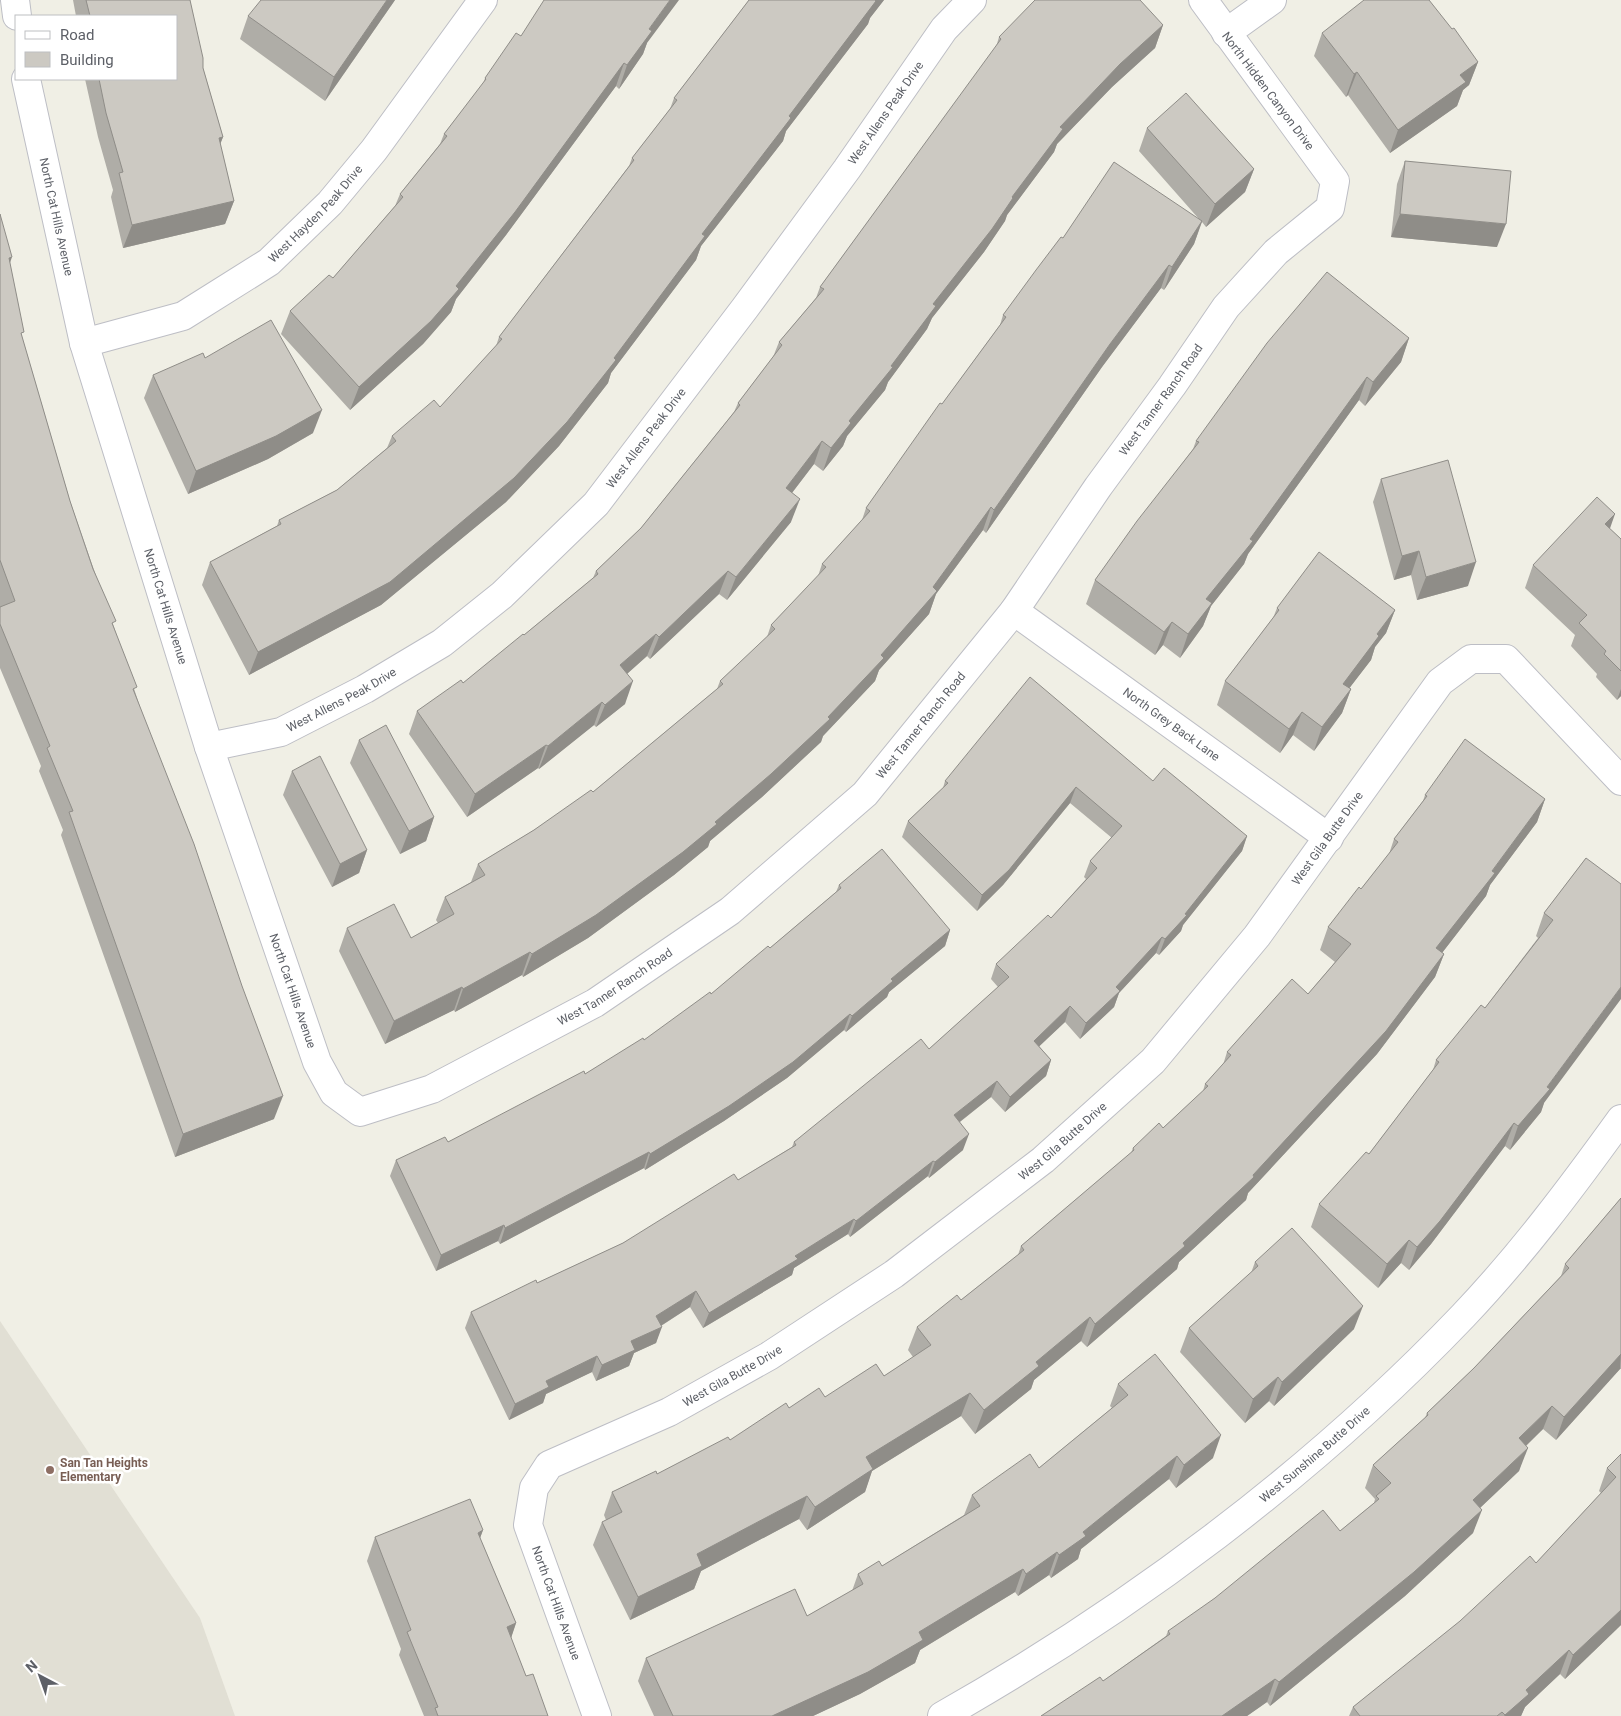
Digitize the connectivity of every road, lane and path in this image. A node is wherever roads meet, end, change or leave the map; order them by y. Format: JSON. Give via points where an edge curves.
{"nodes":[{"id":1,"x":15,"y":0,"type":"edge"},
{"id":2,"x":483,"y":0,"type":"edge"},
{"id":3,"x":972,"y":0,"type":"edge"},
{"id":4,"x":1202,"y":0,"type":"edge"},
{"id":5,"x":1272,"y":0,"type":"edge"},
{"id":6,"x":17,"y":15,"type":"edge"},
{"id":7,"x":1226,"y":34,"type":"junction"},
{"id":8,"x":26,"y":80,"type":"edge"},
{"id":9,"x":1335,"y":181,"type":"joint"},
{"id":10,"x":84,"y":343,"type":"junction"},
{"id":11,"x":1014,"y":611,"type":"junction"},
{"id":12,"x":209,"y":748,"type":"junction"},
{"id":13,"x":1621,"y":781,"type":"edge"},
{"id":14,"x":1329,"y":838,"type":"junction"},
{"id":15,"x":360,"y":1112,"type":"joint"},
{"id":16,"x":1621,"y":1119,"type":"edge"},
{"id":17,"x":534,"y":1488,"type":"joint"},
{"id":18,"x":597,"y":1716,"type":"edge"},
{"id":19,"x":942,"y":1716,"type":"edge"}],
"edges":[{"from":1,"to":6,"type":"street"},
{"from":2,"to":10,"type":"street","name":"West Hayden Peak Drive","via":[[374,150],[330,203],[269,262],[183,316]]},
{"from":3,"to":12,"type":"street","name":"West Allens Peak Drive","via":[[944,29],[746,308],[596,504],[502,595],[442,643],[365,689],[281,732]]},
{"from":4,"to":7,"type":"street","name":"North Hidden Canyon Drive"},
{"from":5,"to":7,"type":"street"},
{"from":7,"to":9,"type":"street","name":"North Hidden Canyon Drive"},
{"from":8,"to":10,"type":"street","name":"North Cat Hills Avenue"},
{"from":9,"to":11,"type":"street","name":"West Tanner Ranch Road","via":[[1330,208],[1276,252],[1226,307],[1098,486]]},
{"from":10,"to":12,"type":"street","name":"North Cat Hills Avenue"},
{"from":11,"to":14,"type":"street","name":"North Grey Back Lane"},
{"from":11,"to":15,"type":"street","name":"West Tanner Ranch Road","via":[[865,794],[730,911],[596,1003],[432,1089]]},
{"from":12,"to":15,"type":"street","name":"North Cat Hills Avenue","via":[[317,1062],[334,1093]]},
{"from":13,"to":14,"type":"street","name":"West Gila Butte Drive","via":[[1506,659],[1471,659],[1440,682]]},
{"from":14,"to":17,"type":"street","name":"West Gila Butte Drive","via":[[1257,936],[1153,1061],[1043,1160],[894,1274],[769,1356],[668,1412],[549,1465]]},
{"from":16,"to":19,"type":"street","name":"West Sunshine Butte Drive","via":[[1568,1194],[1464,1315],[1363,1412],[1258,1503],[1142,1588],[1014,1675]]},
{"from":17,"to":18,"type":"street","name":"North Cat Hills Avenue","via":[[528,1525]]}]}
